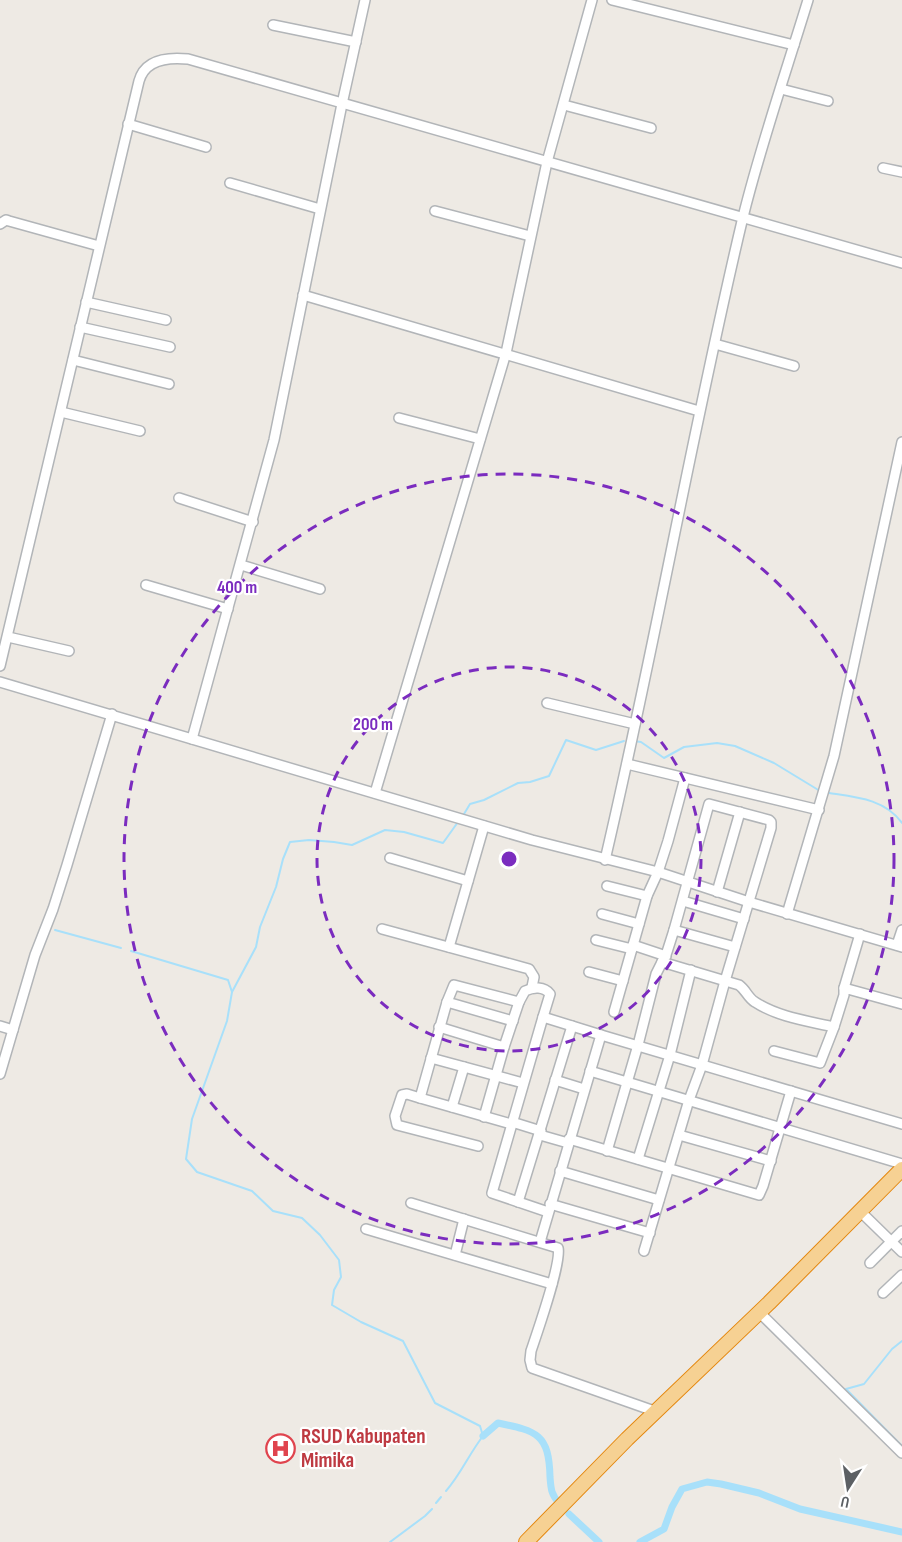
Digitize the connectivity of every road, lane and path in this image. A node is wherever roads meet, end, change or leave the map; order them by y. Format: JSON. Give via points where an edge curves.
{"nodes":[{"id":1,"x":365,"y":0,"type":"edge"},
{"id":2,"x":592,"y":0,"type":"edge"},
{"id":3,"x":612,"y":0,"type":"edge"},
{"id":4,"x":808,"y":0,"type":"edge"},
{"id":5,"x":273,"y":25,"type":"dead end"},
{"id":6,"x":356,"y":42,"type":"junction"},
{"id":7,"x":794,"y":45,"type":"junction"},
{"id":8,"x":781,"y":89,"type":"junction"},
{"id":9,"x":828,"y":101,"type":"dead end"},
{"id":10,"x":342,"y":104,"type":"junction"},
{"id":11,"x":564,"y":105,"type":"junction"},
{"id":12,"x":128,"y":124,"type":"junction"},
{"id":13,"x":651,"y":128,"type":"dead end"},
{"id":14,"x":206,"y":147,"type":"dead end"},
{"id":15,"x":547,"y":162,"type":"junction"},
{"id":16,"x":884,"y":168,"type":"dead end"},
{"id":17,"x":902,"y":172,"type":"edge"},
{"id":18,"x":230,"y":183,"type":"dead end"},
{"id":19,"x":320,"y":209,"type":"junction"},
{"id":20,"x":435,"y":211,"type":"dead end"},
{"id":21,"x":743,"y":218,"type":"junction"},
{"id":22,"x":0,"y":224,"type":"edge"},
{"id":23,"x":531,"y":236,"type":"junction"},
{"id":24,"x":99,"y":246,"type":"junction"},
{"id":25,"x":902,"y":262,"type":"edge"},
{"id":26,"x":303,"y":295,"type":"junction"},
{"id":27,"x":86,"y":302,"type":"junction"},
{"id":28,"x":166,"y":320,"type":"dead end"},
{"id":29,"x":80,"y":327,"type":"junction"},
{"id":30,"x":715,"y":344,"type":"junction"},
{"id":31,"x":170,"y":347,"type":"dead end"},
{"id":32,"x":506,"y":353,"type":"junction"},
{"id":33,"x":73,"y":360,"type":"junction"},
{"id":34,"x":794,"y":366,"type":"dead end"},
{"id":35,"x":169,"y":384,"type":"dead end"},
{"id":36,"x":699,"y":411,"type":"junction"},
{"id":37,"x":61,"y":412,"type":"junction"},
{"id":38,"x":399,"y":418,"type":"dead end"},
{"id":39,"x":140,"y":431,"type":"dead end"},
{"id":40,"x":480,"y":439,"type":"junction"},
{"id":41,"x":902,"y":442,"type":"edge"},
{"id":42,"x":179,"y":498,"type":"dead end"},
{"id":43,"x":252,"y":522,"type":"junction"},
{"id":44,"x":240,"y":565,"type":"junction"},
{"id":45,"x":146,"y":585,"type":"dead end"},
{"id":46,"x":320,"y":590,"type":"dead end"},
{"id":47,"x":228,"y":609,"type":"junction"},
{"id":48,"x":8,"y":638,"type":"junction"},
{"id":49,"x":69,"y":651,"type":"dead end"},
{"id":50,"x":0,"y":666,"type":"edge"},
{"id":51,"x":0,"y":682,"type":"edge"},
{"id":52,"x":547,"y":703,"type":"dead end"},
{"id":53,"x":112,"y":714,"type":"junction"},
{"id":54,"x":635,"y":724,"type":"junction"},
{"id":55,"x":192,"y":739,"type":"junction"},
{"id":56,"x":627,"y":764,"type":"junction"},
{"id":57,"x":685,"y":778,"type":"junction"},
{"id":58,"x":714,"y":785,"type":"junction"},
{"id":59,"x":375,"y":793,"type":"junction"},
{"id":60,"x":709,"y":804,"type":"junction"},
{"id":61,"x":819,"y":810,"type":"junction"},
{"id":62,"x":740,"y":812,"type":"junction"},
{"id":63,"x":484,"y":826,"type":"junction"},
{"id":64,"x":390,"y":858,"type":"dead end"},
{"id":65,"x":605,"y":860,"type":"junction"},
{"id":66,"x":658,"y":872,"type":"junction"},
{"id":67,"x":468,"y":881,"type":"junction"},
{"id":68,"x":688,"y":883,"type":"junction"},
{"id":69,"x":607,"y":886,"type":"dead end"},
{"id":70,"x":717,"y":892,"type":"junction"},
{"id":71,"x":647,"y":896,"type":"junction"},
{"id":72,"x":682,"y":901,"type":"junction"},
{"id":73,"x":749,"y":903,"type":"junction"},
{"id":74,"x":602,"y":914,"type":"dead end"},
{"id":75,"x":787,"y":914,"type":"junction"},
{"id":76,"x":744,"y":919,"type":"junction"},
{"id":77,"x":639,"y":924,"type":"junction"},
{"id":78,"x":382,"y":929,"type":"dead end"},
{"id":79,"x":674,"y":930,"type":"junction"},
{"id":80,"x":902,"y":930,"type":"edge"},
{"id":81,"x":860,"y":934,"type":"junction"},
{"id":82,"x":596,"y":940,"type":"dead end"},
{"id":83,"x":899,"y":946,"type":"edge"},
{"id":84,"x":632,"y":947,"type":"junction"},
{"id":85,"x":735,"y":947,"type":"junction"},
{"id":86,"x":449,"y":948,"type":"junction"},
{"id":87,"x":664,"y":959,"type":"junction"},
{"id":88,"x":691,"y":970,"type":"junction"},
{"id":89,"x":589,"y":972,"type":"dead end"},
{"id":90,"x":623,"y":981,"type":"junction"},
{"id":91,"x":725,"y":981,"type":"junction"},
{"id":92,"x":532,"y":987,"type":"junction"},
{"id":93,"x":844,"y":988,"type":"junction"},
{"id":94,"x":447,"y":1002,"type":"junction"},
{"id":95,"x":519,"y":1002,"type":"junction"},
{"id":96,"x":902,"y":1004,"type":"edge"},
{"id":97,"x":614,"y":1011,"type":"dead end"},
{"id":98,"x":543,"y":1017,"type":"junction"},
{"id":99,"x":513,"y":1021,"type":"junction"},
{"id":100,"x":0,"y":1026,"type":"edge"},
{"id":101,"x":572,"y":1026,"type":"junction"},
{"id":102,"x":439,"y":1027,"type":"junction"},
{"id":103,"x":834,"y":1027,"type":"junction"},
{"id":104,"x":13,"y":1030,"type":"junction"},
{"id":105,"x":601,"y":1035,"type":"junction"},
{"id":106,"x":638,"y":1045,"type":"junction"},
{"id":107,"x":504,"y":1047,"type":"junction"},
{"id":108,"x":774,"y":1052,"type":"dead end"},
{"id":109,"x":670,"y":1055,"type":"junction"},
{"id":110,"x":431,"y":1058,"type":"junction"},
{"id":111,"x":702,"y":1065,"type":"junction"},
{"id":112,"x":464,"y":1067,"type":"junction"},
{"id":113,"x":590,"y":1071,"type":"junction"},
{"id":114,"x":0,"y":1074,"type":"edge"},
{"id":115,"x":495,"y":1074,"type":"junction"},
{"id":116,"x":555,"y":1080,"type":"junction"},
{"id":117,"x":627,"y":1082,"type":"junction"},
{"id":118,"x":524,"y":1083,"type":"junction"},
{"id":119,"x":584,"y":1089,"type":"junction"},
{"id":120,"x":658,"y":1091,"type":"junction"},
{"id":121,"x":791,"y":1091,"type":"junction"},
{"id":122,"x":420,"y":1098,"type":"junction"},
{"id":123,"x":689,"y":1100,"type":"junction"},
{"id":124,"x":452,"y":1107,"type":"junction"},
{"id":125,"x":484,"y":1117,"type":"junction"},
{"id":126,"x":511,"y":1123,"type":"junction"},
{"id":127,"x":902,"y":1124,"type":"edge"},
{"id":128,"x":781,"y":1126,"type":"junction"},
{"id":129,"x":540,"y":1133,"type":"junction"},
{"id":130,"x":679,"y":1135,"type":"junction"},
{"id":131,"x":569,"y":1141,"type":"junction"},
{"id":132,"x":478,"y":1146,"type":"dead end"},
{"id":133,"x":607,"y":1151,"type":"junction"},
{"id":134,"x":638,"y":1159,"type":"junction"},
{"id":135,"x":771,"y":1161,"type":"junction"},
{"id":136,"x":902,"y":1164,"type":"edge"},
{"id":137,"x":669,"y":1168,"type":"junction"},
{"id":138,"x":902,"y":1169,"type":"edge"},
{"id":139,"x":560,"y":1171,"type":"junction"},
{"id":140,"x":902,"y":1177,"type":"edge"},
{"id":141,"x":659,"y":1200,"type":"junction"},
{"id":142,"x":518,"y":1202,"type":"junction"},
{"id":143,"x":411,"y":1203,"type":"dead end"},
{"id":144,"x":549,"y":1208,"type":"junction"},
{"id":145,"x":864,"y":1215,"type":"junction"},
{"id":146,"x":464,"y":1219,"type":"junction"},
{"id":147,"x":366,"y":1229,"type":"dead end"},
{"id":148,"x":902,"y":1231,"type":"edge"},
{"id":149,"x":650,"y":1233,"type":"junction"},
{"id":150,"x":891,"y":1241,"type":"junction"},
{"id":151,"x":540,"y":1242,"type":"junction"},
{"id":152,"x":644,"y":1251,"type":"dead end"},
{"id":153,"x":902,"y":1252,"type":"edge"},
{"id":154,"x":455,"y":1255,"type":"junction"},
{"id":155,"x":870,"y":1263,"type":"dead end"},
{"id":156,"x":902,"y":1275,"type":"edge"},
{"id":157,"x":552,"y":1284,"type":"junction"},
{"id":158,"x":883,"y":1293,"type":"dead end"},
{"id":159,"x":763,"y":1316,"type":"junction"},
{"id":160,"x":657,"y":1412,"type":"junction"},
{"id":161,"x":902,"y":1454,"type":"edge"},
{"id":162,"x":603,"y":1469,"type":"junction"},
{"id":163,"x":526,"y":1542,"type":"edge"},
{"id":164,"x":536,"y":1542,"type":"edge"}],
"edges":[{"from":1,"to":6,"type":"street"},
{"from":2,"to":11,"type":"street"},
{"from":3,"to":7,"type":"street"},
{"from":4,"to":7,"type":"street"},
{"from":5,"to":6,"type":"street"},
{"from":6,"to":10,"type":"street"},
{"from":7,"to":8,"type":"street"},
{"from":8,"to":9,"type":"street"},
{"from":8,"to":21,"type":"street"},
{"from":10,"to":12,"type":"street","via":[[188,59],[166,58],[149,65],[142,73]]},
{"from":10,"to":15,"type":"street"},
{"from":10,"to":19,"type":"street"},
{"from":11,"to":13,"type":"street"},
{"from":11,"to":15,"type":"street"},
{"from":12,"to":14,"type":"street"},
{"from":12,"to":24,"type":"street"},
{"from":15,"to":21,"type":"street"},
{"from":15,"to":23,"type":"street"},
{"from":16,"to":17,"type":"street"},
{"from":18,"to":19,"type":"street"},
{"from":19,"to":26,"type":"street"},
{"from":20,"to":23,"type":"street"},
{"from":21,"to":25,"type":"street"},
{"from":21,"to":30,"type":"street"},
{"from":22,"to":24,"type":"street","via":[[6,220]]},
{"from":23,"to":32,"type":"street"},
{"from":24,"to":27,"type":"street"},
{"from":26,"to":32,"type":"street"},
{"from":26,"to":43,"type":"street","via":[[274,440]]},
{"from":27,"to":28,"type":"street"},
{"from":27,"to":29,"type":"street"},
{"from":29,"to":31,"type":"street"},
{"from":29,"to":33,"type":"street"},
{"from":30,"to":34,"type":"street"},
{"from":30,"to":36,"type":"street"},
{"from":32,"to":36,"type":"street"},
{"from":32,"to":40,"type":"street"},
{"from":33,"to":35,"type":"street"},
{"from":33,"to":37,"type":"street"},
{"from":36,"to":54,"type":"street"},
{"from":37,"to":39,"type":"street"},
{"from":37,"to":48,"type":"street"},
{"from":38,"to":40,"type":"street"},
{"from":40,"to":59,"type":"street"},
{"from":41,"to":61,"type":"street"},
{"from":42,"to":43,"type":"street"},
{"from":43,"to":44,"type":"street"},
{"from":44,"to":46,"type":"street"},
{"from":44,"to":47,"type":"street"},
{"from":45,"to":47,"type":"street"},
{"from":47,"to":55,"type":"street"},
{"from":48,"to":49,"type":"street"},
{"from":48,"to":50,"type":"street"},
{"from":51,"to":53,"type":"street"},
{"from":52,"to":54,"type":"street"},
{"from":53,"to":55,"type":"street"},
{"from":53,"to":104,"type":"street"},
{"from":54,"to":56,"type":"street"},
{"from":55,"to":59,"type":"street"},
{"from":56,"to":57,"type":"street"},
{"from":56,"to":65,"type":"street"},
{"from":57,"to":58,"type":"street"},
{"from":57,"to":66,"type":"street"},
{"from":58,"to":60,"type":"street"},
{"from":58,"to":61,"type":"street"},
{"from":59,"to":63,"type":"street"},
{"from":60,"to":62,"type":"street"},
{"from":60,"to":68,"type":"street"},
{"from":61,"to":75,"type":"street"},
{"from":62,"to":70,"type":"street"},
{"from":62,"to":73,"type":"street","via":[[769,820],[771,825]]},
{"from":63,"to":65,"type":"street"},
{"from":63,"to":67,"type":"street"},
{"from":64,"to":67,"type":"street"},
{"from":65,"to":66,"type":"street"},
{"from":66,"to":68,"type":"street"},
{"from":66,"to":71,"type":"street"},
{"from":67,"to":86,"type":"street"},
{"from":68,"to":70,"type":"street"},
{"from":68,"to":72,"type":"street"},
{"from":69,"to":71,"type":"street"},
{"from":70,"to":73,"type":"street"},
{"from":71,"to":77,"type":"street"},
{"from":72,"to":76,"type":"street"},
{"from":72,"to":79,"type":"street"},
{"from":73,"to":75,"type":"street"},
{"from":73,"to":76,"type":"street"},
{"from":74,"to":77,"type":"street"},
{"from":75,"to":81,"type":"street"},
{"from":76,"to":85,"type":"street"},
{"from":77,"to":84,"type":"street"},
{"from":78,"to":86,"type":"street"},
{"from":79,"to":85,"type":"street"},
{"from":79,"to":87,"type":"street"},
{"from":80,"to":83,"type":"street"},
{"from":81,"to":83,"type":"street"},
{"from":81,"to":93,"type":"street"},
{"from":82,"to":84,"type":"street"},
{"from":84,"to":87,"type":"street"},
{"from":84,"to":90,"type":"street"},
{"from":85,"to":91,"type":"street"},
{"from":86,"to":92,"type":"street","via":[[529,969],[534,976]]},
{"from":87,"to":88,"type":"street"},
{"from":87,"to":106,"type":"street","via":[[656,974]]},
{"from":88,"to":91,"type":"street"},
{"from":88,"to":109,"type":"street"},
{"from":89,"to":90,"type":"street"},
{"from":90,"to":97,"type":"street"},
{"from":91,"to":103,"type":"street","via":[[745,988],[752,1000],[769,1009]]},
{"from":91,"to":111,"type":"street"},
{"from":92,"to":95,"type":"street","via":[[523,992]]},
{"from":92,"to":98,"type":"street","via":[[550,994]]},
{"from":93,"to":96,"type":"street"},
{"from":93,"to":103,"type":"street"},
{"from":94,"to":95,"type":"street","via":[[452,986],[456,985]]},
{"from":94,"to":99,"type":"street"},
{"from":94,"to":102,"type":"street"},
{"from":95,"to":99,"type":"street"},
{"from":98,"to":101,"type":"street"},
{"from":98,"to":118,"type":"street"},
{"from":99,"to":107,"type":"street"},
{"from":100,"to":104,"type":"street"},
{"from":101,"to":105,"type":"street"},
{"from":101,"to":116,"type":"street"},
{"from":102,"to":107,"type":"street"},
{"from":102,"to":110,"type":"street"},
{"from":103,"to":108,"type":"street","via":[[820,1063]]},
{"from":104,"to":114,"type":"street"},
{"from":105,"to":106,"type":"street"},
{"from":105,"to":113,"type":"street"},
{"from":106,"to":109,"type":"street"},
{"from":106,"to":117,"type":"street"},
{"from":107,"to":115,"type":"street"},
{"from":109,"to":111,"type":"street"},
{"from":109,"to":120,"type":"street"},
{"from":110,"to":112,"type":"street"},
{"from":110,"to":122,"type":"street"},
{"from":111,"to":121,"type":"street"},
{"from":111,"to":123,"type":"street"},
{"from":112,"to":115,"type":"street"},
{"from":112,"to":124,"type":"street"},
{"from":113,"to":117,"type":"street"},
{"from":113,"to":119,"type":"street"},
{"from":115,"to":118,"type":"street"},
{"from":115,"to":125,"type":"street"},
{"from":116,"to":119,"type":"street"},
{"from":116,"to":129,"type":"street"},
{"from":117,"to":120,"type":"street"},
{"from":117,"to":133,"type":"street"},
{"from":118,"to":126,"type":"street"},
{"from":119,"to":131,"type":"street"},
{"from":120,"to":123,"type":"street"},
{"from":120,"to":134,"type":"street"},
{"from":121,"to":127,"type":"street"},
{"from":121,"to":128,"type":"street"},
{"from":122,"to":124,"type":"street"},
{"from":122,"to":132,"type":"street","via":[[402,1095],[395,1116],[397,1125]]},
{"from":123,"to":128,"type":"street"},
{"from":123,"to":130,"type":"street"},
{"from":124,"to":125,"type":"street"},
{"from":125,"to":126,"type":"street"},
{"from":126,"to":129,"type":"street"},
{"from":126,"to":142,"type":"street","via":[[492,1193]]},
{"from":128,"to":135,"type":"street"},
{"from":128,"to":136,"type":"street"},
{"from":129,"to":131,"type":"street"},
{"from":129,"to":142,"type":"street"},
{"from":130,"to":135,"type":"street"},
{"from":130,"to":137,"type":"street"},
{"from":131,"to":133,"type":"street"},
{"from":131,"to":139,"type":"street"},
{"from":133,"to":134,"type":"street"},
{"from":134,"to":137,"type":"street"},
{"from":135,"to":137,"type":"street","via":[[759,1195]]},
{"from":137,"to":141,"type":"street"},
{"from":138,"to":160,"type":"highway"},
{"from":139,"to":141,"type":"street"},
{"from":139,"to":144,"type":"street"},
{"from":140,"to":145,"type":"highway"},
{"from":141,"to":149,"type":"street"},
{"from":142,"to":144,"type":"street"},
{"from":143,"to":146,"type":"street"},
{"from":144,"to":149,"type":"street"},
{"from":144,"to":151,"type":"street"},
{"from":145,"to":150,"type":"street"},
{"from":145,"to":159,"type":"highway"},
{"from":146,"to":151,"type":"street"},
{"from":146,"to":154,"type":"street"},
{"from":147,"to":154,"type":"street"},
{"from":148,"to":150,"type":"street"},
{"from":149,"to":152,"type":"street"},
{"from":150,"to":153,"type":"street"},
{"from":150,"to":155,"type":"street"},
{"from":151,"to":157,"type":"street","via":[[560,1251]]},
{"from":154,"to":157,"type":"street"},
{"from":156,"to":158,"type":"street"},
{"from":157,"to":160,"type":"street","via":[[531,1352],[532,1368]]},
{"from":159,"to":161,"type":"street"},
{"from":159,"to":162,"type":"highway"},
{"from":160,"to":162,"type":"highway"},
{"from":162,"to":163,"type":"highway"},
{"from":162,"to":164,"type":"highway"}]}
